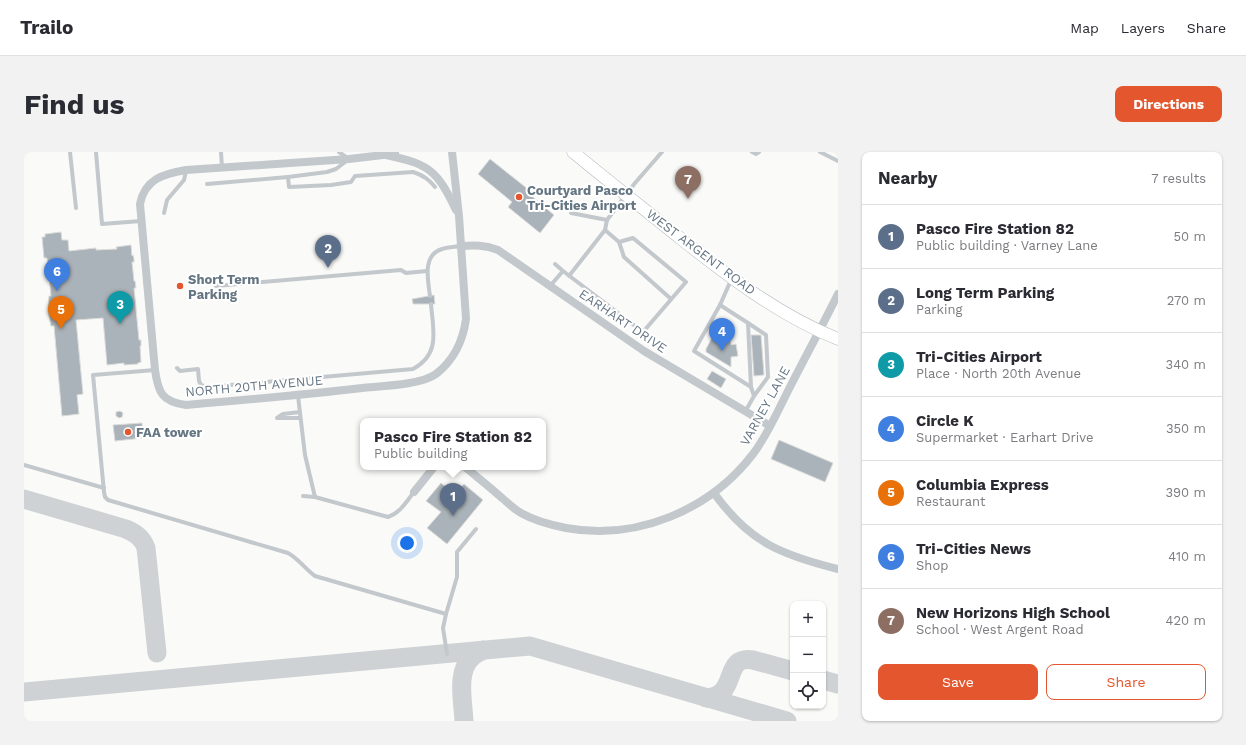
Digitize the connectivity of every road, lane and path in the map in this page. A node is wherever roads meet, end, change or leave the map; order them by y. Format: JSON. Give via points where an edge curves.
{"nodes":[{"id":1,"x":70,"y":152,"type":"edge"},
{"id":2,"x":96,"y":152,"type":"edge"},
{"id":3,"x":221,"y":152,"type":"edge"},
{"id":4,"x":339,"y":152,"type":"edge"},
{"id":5,"x":394,"y":152,"type":"edge"},
{"id":6,"x":452,"y":152,"type":"edge"},
{"id":7,"x":573,"y":152,"type":"edge"},
{"id":8,"x":662,"y":152,"type":"edge"},
{"id":9,"x":752,"y":152,"type":"edge"},
{"id":10,"x":759,"y":152,"type":"edge"},
{"id":11,"x":820,"y":152,"type":"edge"},
{"id":12,"x":383,"y":155,"type":"junction"},
{"id":13,"x":349,"y":159,"type":"junction"},
{"id":14,"x":838,"y":162,"type":"edge"},
{"id":15,"x":222,"y":168,"type":"junction"},
{"id":16,"x":186,"y":170,"type":"junction"},
{"id":17,"x":288,"y":178,"type":"junction"},
{"id":18,"x":208,"y":184,"type":"dead end"},
{"id":19,"x":435,"y":187,"type":"dead end"},
{"id":20,"x":626,"y":195,"type":"junction"},
{"id":21,"x":76,"y":208,"type":"dead end"},
{"id":22,"x":164,"y":213,"type":"dead end"},
{"id":23,"x":571,"y":213,"type":"dead end"},
{"id":24,"x":459,"y":216,"type":"junction"},
{"id":25,"x":607,"y":220,"type":"junction"},
{"id":26,"x":141,"y":221,"type":"junction"},
{"id":27,"x":605,"y":230,"type":"junction"},
{"id":28,"x":619,"y":242,"type":"junction"},
{"id":29,"x":461,"y":246,"type":"junction"},
{"id":30,"x":555,"y":264,"type":"dead end"},
{"id":31,"x":427,"y":271,"type":"junction"},
{"id":32,"x":562,"y":271,"type":"junction"},
{"id":33,"x":569,"y":276,"type":"junction"},
{"id":34,"x":732,"y":278,"type":"junction"},
{"id":35,"x":216,"y":286,"type":"dead end"},
{"id":36,"x":550,"y":286,"type":"junction"},
{"id":37,"x":838,"y":294,"type":"edge"},
{"id":38,"x":430,"y":296,"type":"dead end"},
{"id":39,"x":671,"y":299,"type":"junction"},
{"id":40,"x":431,"y":304,"type":"dead end"},
{"id":41,"x":720,"y":305,"type":"junction"},
{"id":42,"x":748,"y":323,"type":"junction"},
{"id":43,"x":819,"y":331,"type":"junction"},
{"id":44,"x":838,"y":339,"type":"edge"},
{"id":45,"x":177,"y":368,"type":"dead end"},
{"id":46,"x":155,"y":370,"type":"junction"},
{"id":47,"x":750,"y":387,"type":"junction"},
{"id":48,"x":298,"y":396,"type":"junction"},
{"id":49,"x":754,"y":396,"type":"junction"},
{"id":50,"x":300,"y":412,"type":"junction"},
{"id":51,"x":745,"y":412,"type":"junction"},
{"id":52,"x":300,"y":418,"type":"junction"},
{"id":53,"x":770,"y":426,"type":"junction"},
{"id":54,"x":24,"y":465,"type":"edge"},
{"id":55,"x":432,"y":470,"type":"edge"},
{"id":56,"x":469,"y":470,"type":"edge"},
{"id":57,"x":104,"y":488,"type":"junction"},
{"id":58,"x":414,"y":492,"type":"joint"},
{"id":59,"x":714,"y":493,"type":"junction"},
{"id":60,"x":303,"y":496,"type":"dead end"},
{"id":61,"x":316,"y":497,"type":"junction"},
{"id":62,"x":476,"y":529,"type":"dead end"},
{"id":63,"x":838,"y":569,"type":"edge"},
{"id":64,"x":446,"y":614,"type":"junction"},
{"id":65,"x":447,"y":654,"type":"dead end"}],
"edges":[{"from":1,"to":21,"type":"lane"},
{"from":2,"to":26,"type":"lane","via":[[102,224]]},
{"from":3,"to":15,"type":"lane"},
{"from":4,"to":13,"type":"lane"},
{"from":5,"to":12,"type":"street","name":"NORTH 20TH AVENUE"},
{"from":6,"to":24,"type":"street","name":"NORTH 20TH AVENUE"},
{"from":7,"to":20,"type":"main road","name":"WEST ARGENT ROAD"},
{"from":8,"to":20,"type":"lane"},
{"from":9,"to":10,"type":"lane"},
{"from":11,"to":14,"type":"lane"},
{"from":12,"to":13,"type":"street","name":"NORTH 20TH AVENUE"},
{"from":12,"to":24,"type":"street","via":[[409,160],[431,171],[447,191]]},
{"from":13,"to":15,"type":"street","name":"NORTH 20TH AVENUE"},
{"from":13,"to":17,"type":"lane","via":[[327,172]]},
{"from":15,"to":16,"type":"street","name":"NORTH 20TH AVENUE"},
{"from":16,"to":22,"type":"lane","via":[[184,180],[167,200]]},
{"from":16,"to":26,"type":"street","name":"NORTH 20TH AVENUE","via":[[161,176],[150,184],[141,199]]},
{"from":17,"to":18,"type":"lane"},
{"from":17,"to":19,"type":"lane","via":[[289,187],[331,185],[351,182],[355,176],[413,172],[429,179]]},
{"from":20,"to":25,"type":"lane"},
{"from":20,"to":34,"type":"main road","name":"WEST ARGENT ROAD"},
{"from":23,"to":25,"type":"lane"},
{"from":24,"to":29,"type":"street","name":"NORTH 20TH AVENUE"},
{"from":25,"to":27,"type":"lane"},
{"from":26,"to":46,"type":"street","name":"NORTH 20TH AVENUE"},
{"from":27,"to":28,"type":"lane"},
{"from":27,"to":33,"type":"lane"},
{"from":28,"to":39,"type":"lane","via":[[624,257]]},
{"from":28,"to":39,"type":"lane","via":[[633,238],[686,282]]},
{"from":29,"to":31,"type":"lane","via":[[436,252]]},
{"from":29,"to":36,"type":"street","name":"EARHART DRIVE","via":[[479,245],[498,250]]},
{"from":29,"to":48,"type":"street","name":"NORTH 20TH AVENUE","via":[[465,331],[455,355],[435,375],[411,383]]},
{"from":30,"to":32,"type":"lane"},
{"from":31,"to":35,"type":"lane","via":[[401,270]]},
{"from":31,"to":38,"type":"lane"},
{"from":32,"to":33,"type":"lane"},
{"from":32,"to":36,"type":"lane"},
{"from":33,"to":39,"type":"lane","via":[[643,332]]},
{"from":34,"to":41,"type":"lane"},
{"from":34,"to":43,"type":"main road","name":"WEST ARGENT ROAD","via":[[774,306]]},
{"from":36,"to":51,"type":"street","name":"EARHART DRIVE","via":[[644,351]]},
{"from":37,"to":43,"type":"street","name":"VARNEY LANE"},
{"from":40,"to":45,"type":"lane","via":[[433,346],[425,361],[410,370],[204,387],[199,381],[198,370],[180,371]]},
{"from":41,"to":42,"type":"lane"},
{"from":41,"to":47,"type":"lane","via":[[694,351]]},
{"from":42,"to":47,"type":"lane"},
{"from":42,"to":49,"type":"lane","via":[[766,335],[768,376]]},
{"from":43,"to":44,"type":"main road","name":"WEST ARGENT ROAD"},
{"from":43,"to":53,"type":"street","name":"VARNEY LANE"},
{"from":46,"to":48,"type":"street","name":"NORTH 20TH AVENUE","via":[[160,391],[168,399],[179,404]]},
{"from":46,"to":57,"type":"lane","via":[[93,375]]},
{"from":47,"to":49,"type":"lane"},
{"from":48,"to":50,"type":"lane"},
{"from":49,"to":51,"type":"lane"},
{"from":50,"to":52,"type":"lane"},
{"from":50,"to":52,"type":"lane","via":[[283,414],[277,418]]},
{"from":51,"to":53,"type":"street","name":"EARHART DRIVE"},
{"from":52,"to":61,"type":"lane","via":[[304,455]]},
{"from":53,"to":59,"type":"street","name":"VARNEY LANE","via":[[740,470]]},
{"from":54,"to":57,"type":"lane"},
{"from":55,"to":58,"type":"street"},
{"from":56,"to":59,"type":"street","name":"VARNEY LANE","via":[[520,513],[540,522],[592,531],[654,523],[691,507]]},
{"from":57,"to":64,"type":"lane","via":[[105,496],[113,502],[288,553],[315,576]]},
{"from":58,"to":61,"type":"lane","via":[[403,507],[388,517]]},
{"from":59,"to":63,"type":"street","via":[[732,517],[766,543],[796,558]]},
{"from":60,"to":61,"type":"lane"},
{"from":62,"to":64,"type":"lane","via":[[457,552],[457,576]]},
{"from":64,"to":65,"type":"lane","via":[[444,628]]}]}
